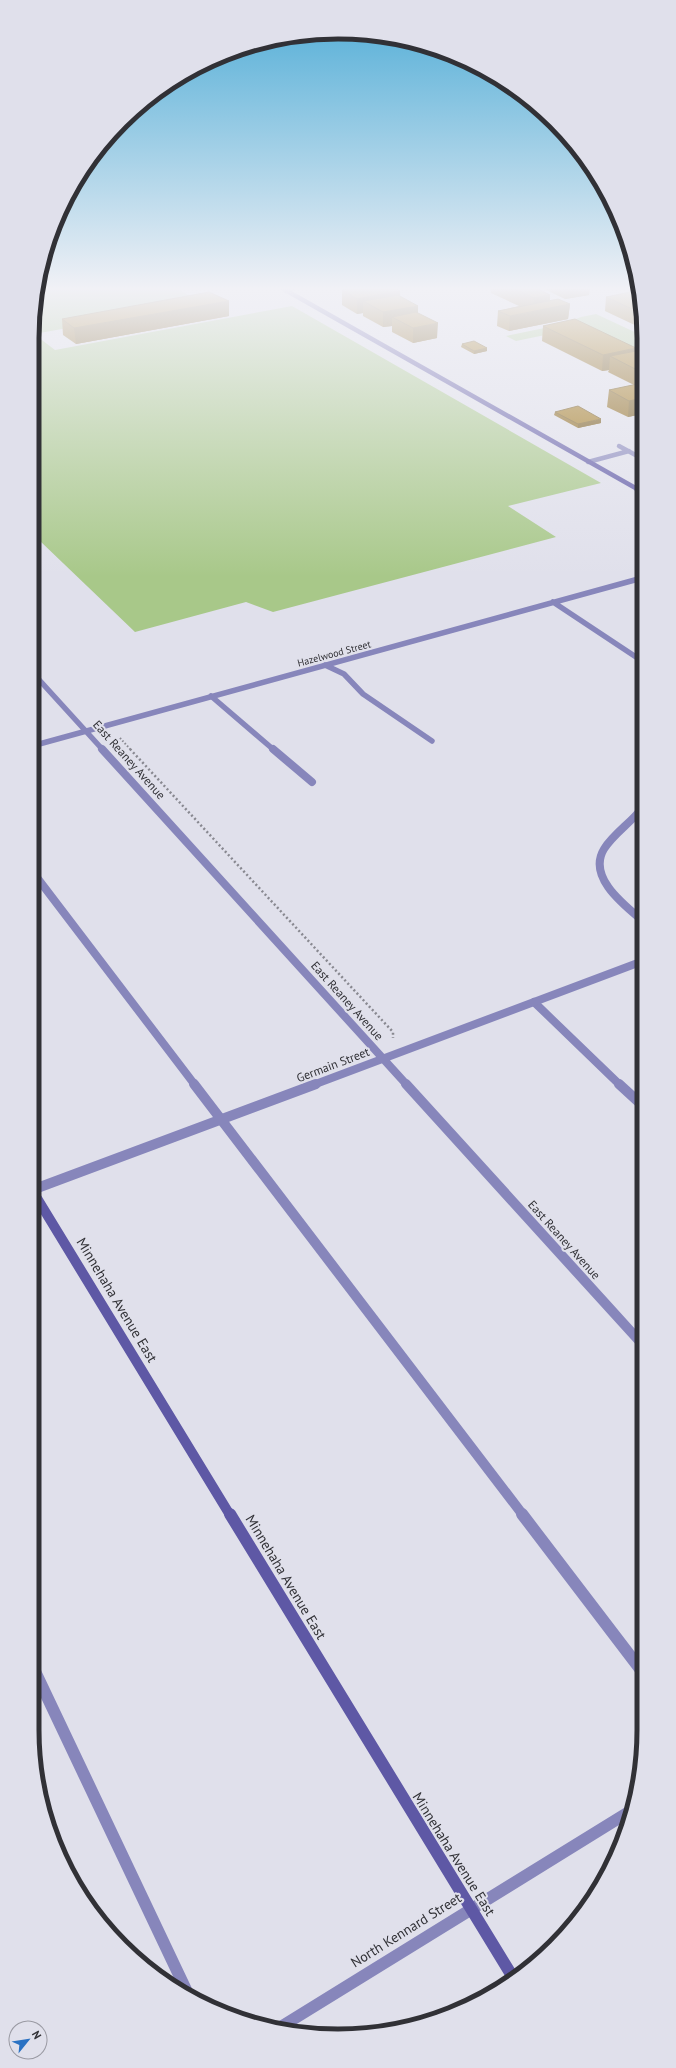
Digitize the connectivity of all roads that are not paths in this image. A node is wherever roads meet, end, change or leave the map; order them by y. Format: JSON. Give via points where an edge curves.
{"nodes":[{"id":1,"x":449,"y":384,"type":"edge"},
{"id":2,"x":619,"y":446,"type":"dead end"},
{"id":3,"x":629,"y":451,"type":"junction"},
{"id":4,"x":637,"y":456,"type":"edge"},
{"id":5,"x":588,"y":462,"type":"junction"},
{"id":6,"x":637,"y":489,"type":"edge"},
{"id":7,"x":637,"y":579,"type":"edge"},
{"id":8,"x":553,"y":602,"type":"junction"},
{"id":9,"x":637,"y":658,"type":"edge"},
{"id":10,"x":325,"y":665,"type":"junction"},
{"id":11,"x":39,"y":680,"type":"edge"},
{"id":12,"x":211,"y":696,"type":"junction"},
{"id":13,"x":86,"y":730,"type":"junction"},
{"id":14,"x":432,"y":740,"type":"dead end"},
{"id":15,"x":39,"y":744,"type":"edge"},
{"id":16,"x":312,"y":782,"type":"dead end"},
{"id":17,"x":637,"y":816,"type":"edge"},
{"id":18,"x":39,"y":880,"type":"edge"},
{"id":19,"x":637,"y":916,"type":"edge"},
{"id":20,"x":637,"y":963,"type":"edge"},
{"id":21,"x":534,"y":1002,"type":"junction"},
{"id":22,"x":383,"y":1059,"type":"junction"},
{"id":23,"x":637,"y":1100,"type":"edge"},
{"id":24,"x":223,"y":1120,"type":"junction"},
{"id":25,"x":39,"y":1187,"type":"edge"},
{"id":26,"x":39,"y":1201,"type":"edge"},
{"id":27,"x":637,"y":1338,"type":"edge"},
{"id":28,"x":637,"y":1665,"type":"edge"},
{"id":29,"x":39,"y":1680,"type":"edge"},
{"id":30,"x":625,"y":1815,"type":"edge"},
{"id":31,"x":470,"y":1909,"type":"junction"},
{"id":32,"x":511,"y":1974,"type":"edge"},
{"id":33,"x":185,"y":1987,"type":"edge"},
{"id":34,"x":286,"y":2024,"type":"edge"}],
"edges":[{"from":1,"to":5,"type":"street"},
{"from":2,"to":3,"type":"street"},
{"from":3,"to":4,"type":"street"},
{"from":3,"to":5,"type":"street"},
{"from":5,"to":6,"type":"street"},
{"from":7,"to":8,"type":"street","name":"Hazelwood Street"},
{"from":8,"to":9,"type":"street"},
{"from":8,"to":10,"type":"street","name":"Hazelwood Street"},
{"from":10,"to":12,"type":"street","name":"Hazelwood Street"},
{"from":10,"to":14,"type":"street","via":[[344,674],[363,694]]},
{"from":11,"to":13,"type":"street","name":"East Reaney Avenue"},
{"from":12,"to":13,"type":"street","name":"Hazelwood Street"},
{"from":12,"to":16,"type":"street"},
{"from":13,"to":15,"type":"street","name":"Hazelwood Street"},
{"from":13,"to":22,"type":"street","name":"East Reaney Avenue"},
{"from":17,"to":19,"type":"street","via":[[605,848],[598,860],[599,870],[612,890]]},
{"from":18,"to":24,"type":"street"},
{"from":20,"to":21,"type":"street","name":"Germain Street"},
{"from":21,"to":22,"type":"street","name":"Germain Street"},
{"from":21,"to":23,"type":"street"},
{"from":22,"to":24,"type":"street","name":"Germain Street"},
{"from":22,"to":27,"type":"street","name":"East Reaney Avenue"},
{"from":24,"to":25,"type":"street","name":"Germain Street"},
{"from":24,"to":28,"type":"street"},
{"from":26,"to":31,"type":"street","name":"Minnehaha Avenue East"},
{"from":29,"to":33,"type":"street"},
{"from":30,"to":31,"type":"street","name":"North Kennard Street"},
{"from":31,"to":32,"type":"street","name":"Minnehaha Avenue East"},
{"from":31,"to":34,"type":"street","name":"North Kennard Street"}]}
